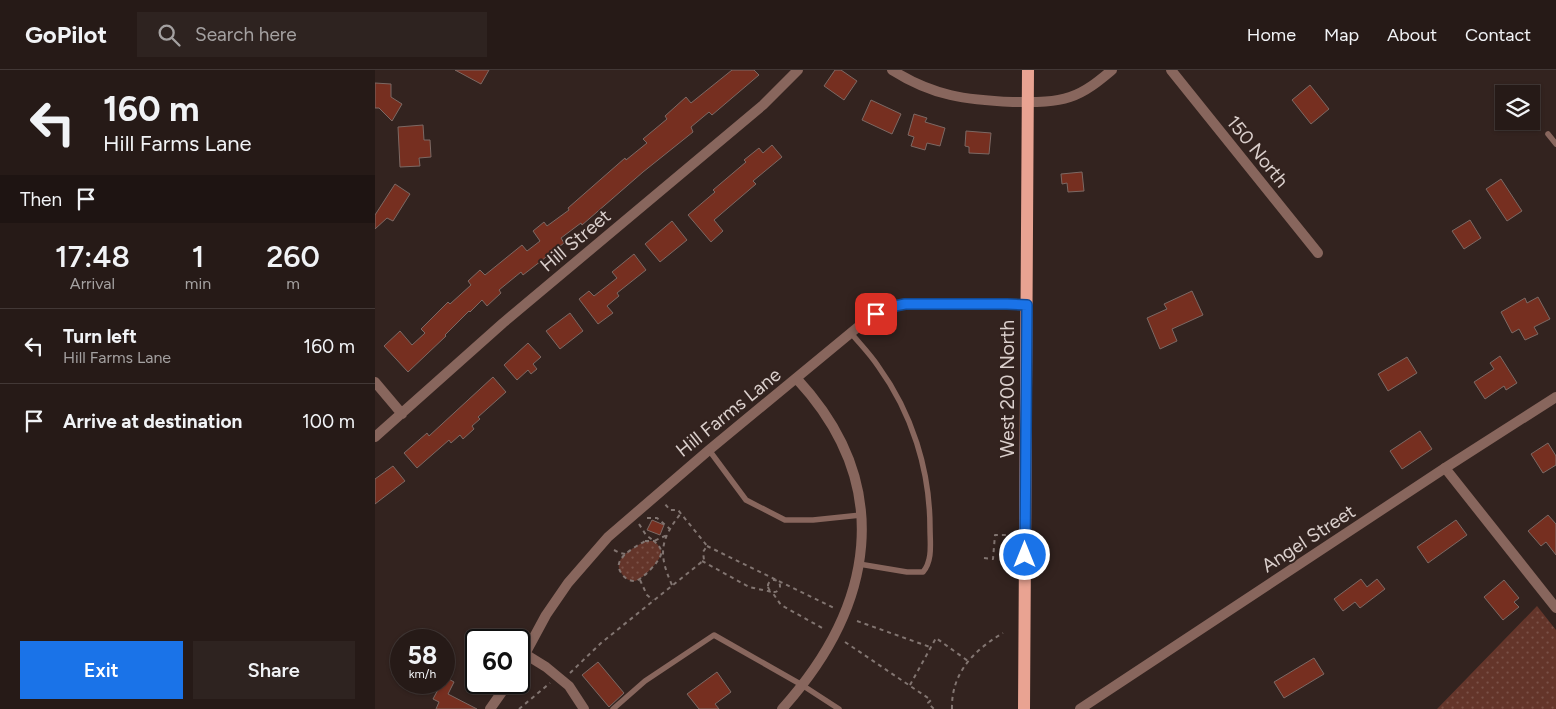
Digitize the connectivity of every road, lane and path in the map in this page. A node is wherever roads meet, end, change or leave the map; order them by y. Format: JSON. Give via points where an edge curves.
{"nodes":[{"id":1,"x":798,"y":70,"type":"edge"},
{"id":2,"x":892,"y":70,"type":"edge"},
{"id":3,"x":1028,"y":70,"type":"edge"},
{"id":4,"x":1112,"y":70,"type":"edge"},
{"id":5,"x":1171,"y":70,"type":"edge"},
{"id":6,"x":1028,"y":102,"type":"junction"},
{"id":7,"x":1548,"y":134,"type":"dead end"},
{"id":8,"x":1556,"y":144,"type":"edge"},
{"id":9,"x":1318,"y":253,"type":"dead end"},
{"id":10,"x":1027,"y":305,"type":"junction"},
{"id":11,"x":851,"y":333,"type":"junction"},
{"id":12,"x":797,"y":379,"type":"junction"},
{"id":13,"x":375,"y":382,"type":"edge"},
{"id":14,"x":1556,"y":397,"type":"edge"},
{"id":15,"x":402,"y":414,"type":"junction"},
{"id":16,"x":375,"y":437,"type":"edge"},
{"id":17,"x":709,"y":450,"type":"junction"},
{"id":18,"x":1445,"y":468,"type":"junction"},
{"id":19,"x":665,"y":504,"type":"dead end"},
{"id":20,"x":681,"y":513,"type":"junction"},
{"id":21,"x":861,"y":515,"type":"junction"},
{"id":22,"x":647,"y":518,"type":"dead end"},
{"id":23,"x":639,"y":524,"type":"dead end"},
{"id":24,"x":670,"y":529,"type":"junction"},
{"id":25,"x":646,"y":535,"type":"junction"},
{"id":26,"x":667,"y":535,"type":"junction"},
{"id":27,"x":1006,"y":535,"type":"dead end"},
{"id":28,"x":645,"y":541,"type":"junction"},
{"id":29,"x":654,"y":541,"type":"junction"},
{"id":30,"x":707,"y":546,"type":"junction"},
{"id":31,"x":614,"y":550,"type":"dead end"},
{"id":32,"x":662,"y":553,"type":"junction"},
{"id":33,"x":626,"y":554,"type":"junction"},
{"id":34,"x":984,"y":558,"type":"dead end"},
{"id":35,"x":702,"y":561,"type":"junction"},
{"id":36,"x":859,"y":564,"type":"junction"},
{"id":37,"x":767,"y":575,"type":"junction"},
{"id":38,"x":639,"y":580,"type":"junction"},
{"id":39,"x":777,"y":580,"type":"junction"},
{"id":40,"x":769,"y":583,"type":"junction"},
{"id":41,"x":672,"y":585,"type":"junction"},
{"id":42,"x":786,"y":585,"type":"junction"},
{"id":43,"x":768,"y":587,"type":"junction"},
{"id":44,"x":779,"y":588,"type":"junction"},
{"id":45,"x":762,"y":589,"type":"junction"},
{"id":46,"x":772,"y":592,"type":"junction"},
{"id":47,"x":775,"y":592,"type":"junction"},
{"id":48,"x":777,"y":598,"type":"junction"},
{"id":49,"x":653,"y":600,"type":"junction"},
{"id":50,"x":834,"y":608,"type":"dead end"},
{"id":51,"x":1556,"y":608,"type":"edge"},
{"id":52,"x":857,"y":620,"type":"dead end"},
{"id":53,"x":824,"y":630,"type":"dead end"},
{"id":54,"x":1003,"y":633,"type":"dead end"},
{"id":55,"x":845,"y":642,"type":"dead end"},
{"id":56,"x":530,"y":645,"type":"edge"},
{"id":57,"x":930,"y":648,"type":"junction"},
{"id":58,"x":530,"y":657,"type":"edge"},
{"id":59,"x":968,"y":662,"type":"junction"},
{"id":60,"x":569,"y":674,"type":"dead end"},
{"id":61,"x":552,"y":682,"type":"dead end"},
{"id":62,"x":802,"y":685,"type":"junction"},
{"id":63,"x":910,"y":685,"type":"junction"},
{"id":64,"x":501,"y":694,"type":"edge"},
{"id":65,"x":1084,"y":708,"type":"edge"},
{"id":66,"x":490,"y":709,"type":"edge"},
{"id":67,"x":519,"y":709,"type":"edge"},
{"id":68,"x":584,"y":709,"type":"edge"},
{"id":69,"x":613,"y":709,"type":"edge"},
{"id":70,"x":782,"y":709,"type":"edge"},
{"id":71,"x":839,"y":709,"type":"edge"},
{"id":72,"x":934,"y":709,"type":"edge"},
{"id":73,"x":952,"y":709,"type":"edge"},
{"id":74,"x":1024,"y":709,"type":"edge"}],
"edges":[{"from":1,"to":15,"type":"street","name":"Hill Street","via":[[763,105],[503,323]]},
{"from":2,"to":6,"type":"street","via":[[929,90],[952,96],[979,101]]},
{"from":3,"to":6,"type":"main road","name":"West 200 North"},
{"from":4,"to":6,"type":"street","via":[[1072,96]]},
{"from":5,"to":9,"type":"street","name":"150 North"},
{"from":6,"to":10,"type":"main road","name":"West 200 North"},
{"from":7,"to":8,"type":"lane"},
{"from":10,"to":11,"type":"street","name":"Hill Farms Lane","via":[[905,304],[876,314]]},
{"from":10,"to":74,"type":"main road","name":"West 200 North"},
{"from":11,"to":12,"type":"street","name":"Hill Farms Lane"},
{"from":11,"to":36,"type":"lane","via":[[878,366],[917,439],[930,518],[930,556],[923,572]]},
{"from":12,"to":17,"type":"street","name":"Hill Farms Lane"},
{"from":12,"to":21,"type":"street","via":[[826,414],[838,436],[849,460]]},
{"from":13,"to":15,"type":"street"},
{"from":14,"to":18,"type":"street","name":"Angel Street"},
{"from":15,"to":16,"type":"street","name":"Hill Street"},
{"from":17,"to":21,"type":"lane","via":[[746,500],[785,520]]},
{"from":17,"to":56,"type":"street","name":"Hill Farms Lane","via":[[627,520],[587,560],[546,615]]},
{"from":18,"to":51,"type":"street"},
{"from":18,"to":65,"type":"street","name":"Angel Street"},
{"from":19,"to":20,"type":"path","via":[[670,510]]},
{"from":20,"to":24,"type":"path"},
{"from":20,"to":30,"type":"path"},
{"from":21,"to":36,"type":"street"},
{"from":22,"to":24,"type":"path","via":[[657,518]]},
{"from":23,"to":25,"type":"path"},
{"from":24,"to":26,"type":"path"},
{"from":25,"to":28,"type":"path"},
{"from":25,"to":29,"type":"path"},
{"from":26,"to":29,"type":"path"},
{"from":26,"to":32,"type":"path"},
{"from":27,"to":34,"type":"path","via":[[995,535],[993,559]]},
{"from":28,"to":29,"type":"path"},
{"from":28,"to":33,"type":"path"},
{"from":29,"to":32,"type":"path"},
{"from":30,"to":35,"type":"path"},
{"from":30,"to":37,"type":"path"},
{"from":31,"to":33,"type":"path"},
{"from":32,"to":38,"type":"path"},
{"from":32,"to":41,"type":"path"},
{"from":33,"to":38,"type":"path","via":[[619,564],[620,572],[626,579]]},
{"from":35,"to":41,"type":"path"},
{"from":35,"to":45,"type":"path","via":[[749,587]]},
{"from":36,"to":62,"type":"street","via":[[839,628]]},
{"from":37,"to":39,"type":"path"},
{"from":37,"to":40,"type":"path"},
{"from":38,"to":49,"type":"path"},
{"from":39,"to":40,"type":"path"},
{"from":39,"to":42,"type":"path"},
{"from":39,"to":44,"type":"path"},
{"from":40,"to":43,"type":"path"},
{"from":41,"to":49,"type":"path"},
{"from":42,"to":44,"type":"path"},
{"from":42,"to":50,"type":"path"},
{"from":43,"to":45,"type":"path"},
{"from":43,"to":46,"type":"path"},
{"from":44,"to":47,"type":"path"},
{"from":45,"to":46,"type":"path"},
{"from":46,"to":47,"type":"path"},
{"from":46,"to":48,"type":"path"},
{"from":47,"to":48,"type":"path"},
{"from":48,"to":53,"type":"path","via":[[781,605]]},
{"from":49,"to":60,"type":"path"},
{"from":52,"to":57,"type":"path"},
{"from":54,"to":59,"type":"path","via":[[985,644]]},
{"from":55,"to":63,"type":"path"},
{"from":57,"to":59,"type":"path","via":[[936,638]]},
{"from":57,"to":63,"type":"path"},
{"from":58,"to":68,"type":"street","via":[[569,686]]},
{"from":59,"to":73,"type":"path","via":[[953,687]]},
{"from":61,"to":67,"type":"path"},
{"from":62,"to":69,"type":"lane","via":[[714,635],[645,681]]},
{"from":62,"to":70,"type":"street"},
{"from":62,"to":71,"type":"lane"},
{"from":63,"to":72,"type":"path","via":[[931,700],[928,703]]},
{"from":64,"to":66,"type":"street"}]}
